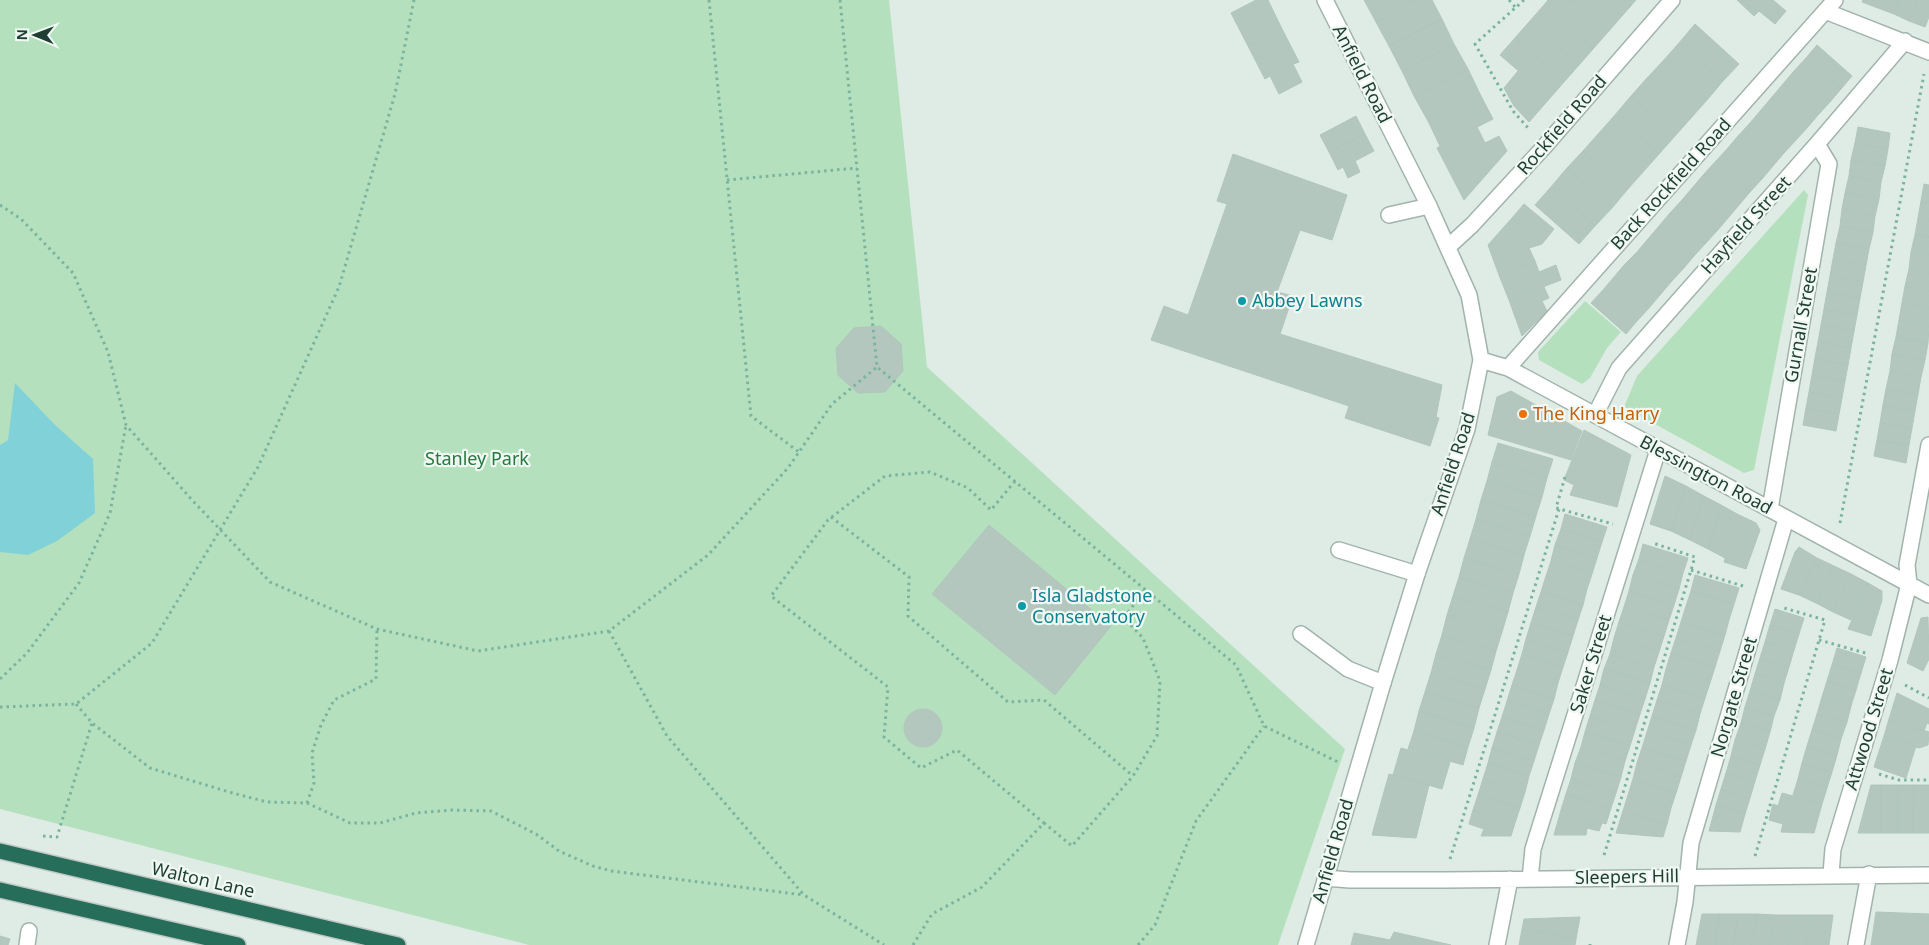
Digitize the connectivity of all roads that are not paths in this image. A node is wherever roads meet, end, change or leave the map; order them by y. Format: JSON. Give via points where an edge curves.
{"nodes":[{"id":1,"x":1325,"y":0,"type":"edge"},
{"id":2,"x":1672,"y":0,"type":"edge"},
{"id":3,"x":1830,"y":5,"type":"edge"},
{"id":4,"x":1905,"y":41,"type":"junction"},
{"id":5,"x":1929,"y":52,"type":"edge"},
{"id":6,"x":1817,"y":144,"type":"junction"},
{"id":7,"x":1429,"y":206,"type":"junction"},
{"id":8,"x":1389,"y":216,"type":"dead end"},
{"id":9,"x":1448,"y":247,"type":"junction"},
{"id":10,"x":1482,"y":360,"type":"junction"},
{"id":11,"x":1508,"y":368,"type":"junction"},
{"id":12,"x":1595,"y":415,"type":"junction"},
{"id":13,"x":1929,"y":445,"type":"edge"},
{"id":14,"x":1658,"y":450,"type":"junction"},
{"id":15,"x":1770,"y":509,"type":"junction"},
{"id":16,"x":1786,"y":519,"type":"junction"},
{"id":17,"x":1339,"y":550,"type":"dead end"},
{"id":18,"x":1417,"y":574,"type":"junction"},
{"id":19,"x":1909,"y":584,"type":"junction"},
{"id":20,"x":1929,"y":595,"type":"edge"},
{"id":21,"x":1300,"y":634,"type":"dead end"},
{"id":22,"x":1383,"y":683,"type":"junction"},
{"id":23,"x":0,"y":851,"type":"edge"},
{"id":24,"x":1831,"y":874,"type":"junction"},
{"id":25,"x":1869,"y":874,"type":"junction"},
{"id":26,"x":1929,"y":875,"type":"edge"},
{"id":27,"x":1688,"y":876,"type":"junction"},
{"id":28,"x":1325,"y":878,"type":"junction"},
{"id":29,"x":1510,"y":879,"type":"junction"},
{"id":30,"x":1530,"y":880,"type":"junction"},
{"id":31,"x":0,"y":890,"type":"edge"},
{"id":32,"x":238,"y":945,"type":"edge"},
{"id":33,"x":398,"y":945,"type":"edge"},
{"id":34,"x":1306,"y":945,"type":"edge"},
{"id":35,"x":1497,"y":945,"type":"edge"},
{"id":36,"x":1677,"y":945,"type":"edge"},
{"id":37,"x":1856,"y":945,"type":"edge"}],
"edges":[{"from":1,"to":7,"type":"street","name":"Anfield Road"},
{"from":2,"to":9,"type":"street","name":"Rockfield Road","via":[[1544,146]]},
{"from":3,"to":4,"type":"street"},
{"from":3,"to":11,"type":"street","name":"Back Rockfield Road"},
{"from":4,"to":5,"type":"street"},
{"from":4,"to":6,"type":"street","name":"Hayfield Street"},
{"from":6,"to":12,"type":"street","name":"Hayfield Street","via":[[1620,368]]},
{"from":6,"to":15,"type":"street","name":"Gurnall Street","via":[[1829,164]]},
{"from":7,"to":8,"type":"street"},
{"from":7,"to":9,"type":"street","name":"Anfield Road"},
{"from":9,"to":10,"type":"street","name":"Anfield Road","via":[[1470,295]]},
{"from":10,"to":11,"type":"street","name":"Blessington Road"},
{"from":10,"to":18,"type":"street","name":"Anfield Road","via":[[1467,429]]},
{"from":11,"to":12,"type":"street","name":"Blessington Road"},
{"from":12,"to":14,"type":"street","name":"Blessington Road"},
{"from":13,"to":19,"type":"street","name":"Attwood Street","via":[[1907,566]]},
{"from":14,"to":15,"type":"street","name":"Blessington Road"},
{"from":14,"to":30,"type":"street","name":"Saker Street","via":[[1533,849]]},
{"from":15,"to":16,"type":"street","name":"Blessington Road"},
{"from":16,"to":19,"type":"street","name":"Blessington Road"},
{"from":16,"to":27,"type":"street","name":"Norgate Street","via":[[1691,843]]},
{"from":17,"to":18,"type":"street"},
{"from":18,"to":22,"type":"street","name":"Anfield Road"},
{"from":19,"to":20,"type":"street","name":"Blessington Road"},
{"from":19,"to":24,"type":"street","name":"Attwood Street","via":[[1890,660],[1833,850]]},
{"from":21,"to":22,"type":"street","via":[[1348,669]]},
{"from":22,"to":28,"type":"street","name":"Anfield Road"},
{"from":23,"to":33,"type":"highway","name":"Walton Lane"},
{"from":24,"to":25,"type":"street","name":"Sleepers Hill"},
{"from":24,"to":27,"type":"street","name":"Sleepers Hill"},
{"from":25,"to":26,"type":"street","name":"Sleepers Hill"},
{"from":25,"to":37,"type":"street"},
{"from":27,"to":30,"type":"street","name":"Sleepers Hill"},
{"from":27,"to":36,"type":"street","name":"Norgate Street"},
{"from":28,"to":29,"type":"street","name":"Sleepers Hill"},
{"from":28,"to":34,"type":"street","name":"Anfield Road"},
{"from":29,"to":30,"type":"street","name":"Sleepers Hill"},
{"from":29,"to":35,"type":"street"},
{"from":31,"to":32,"type":"highway"}]}
